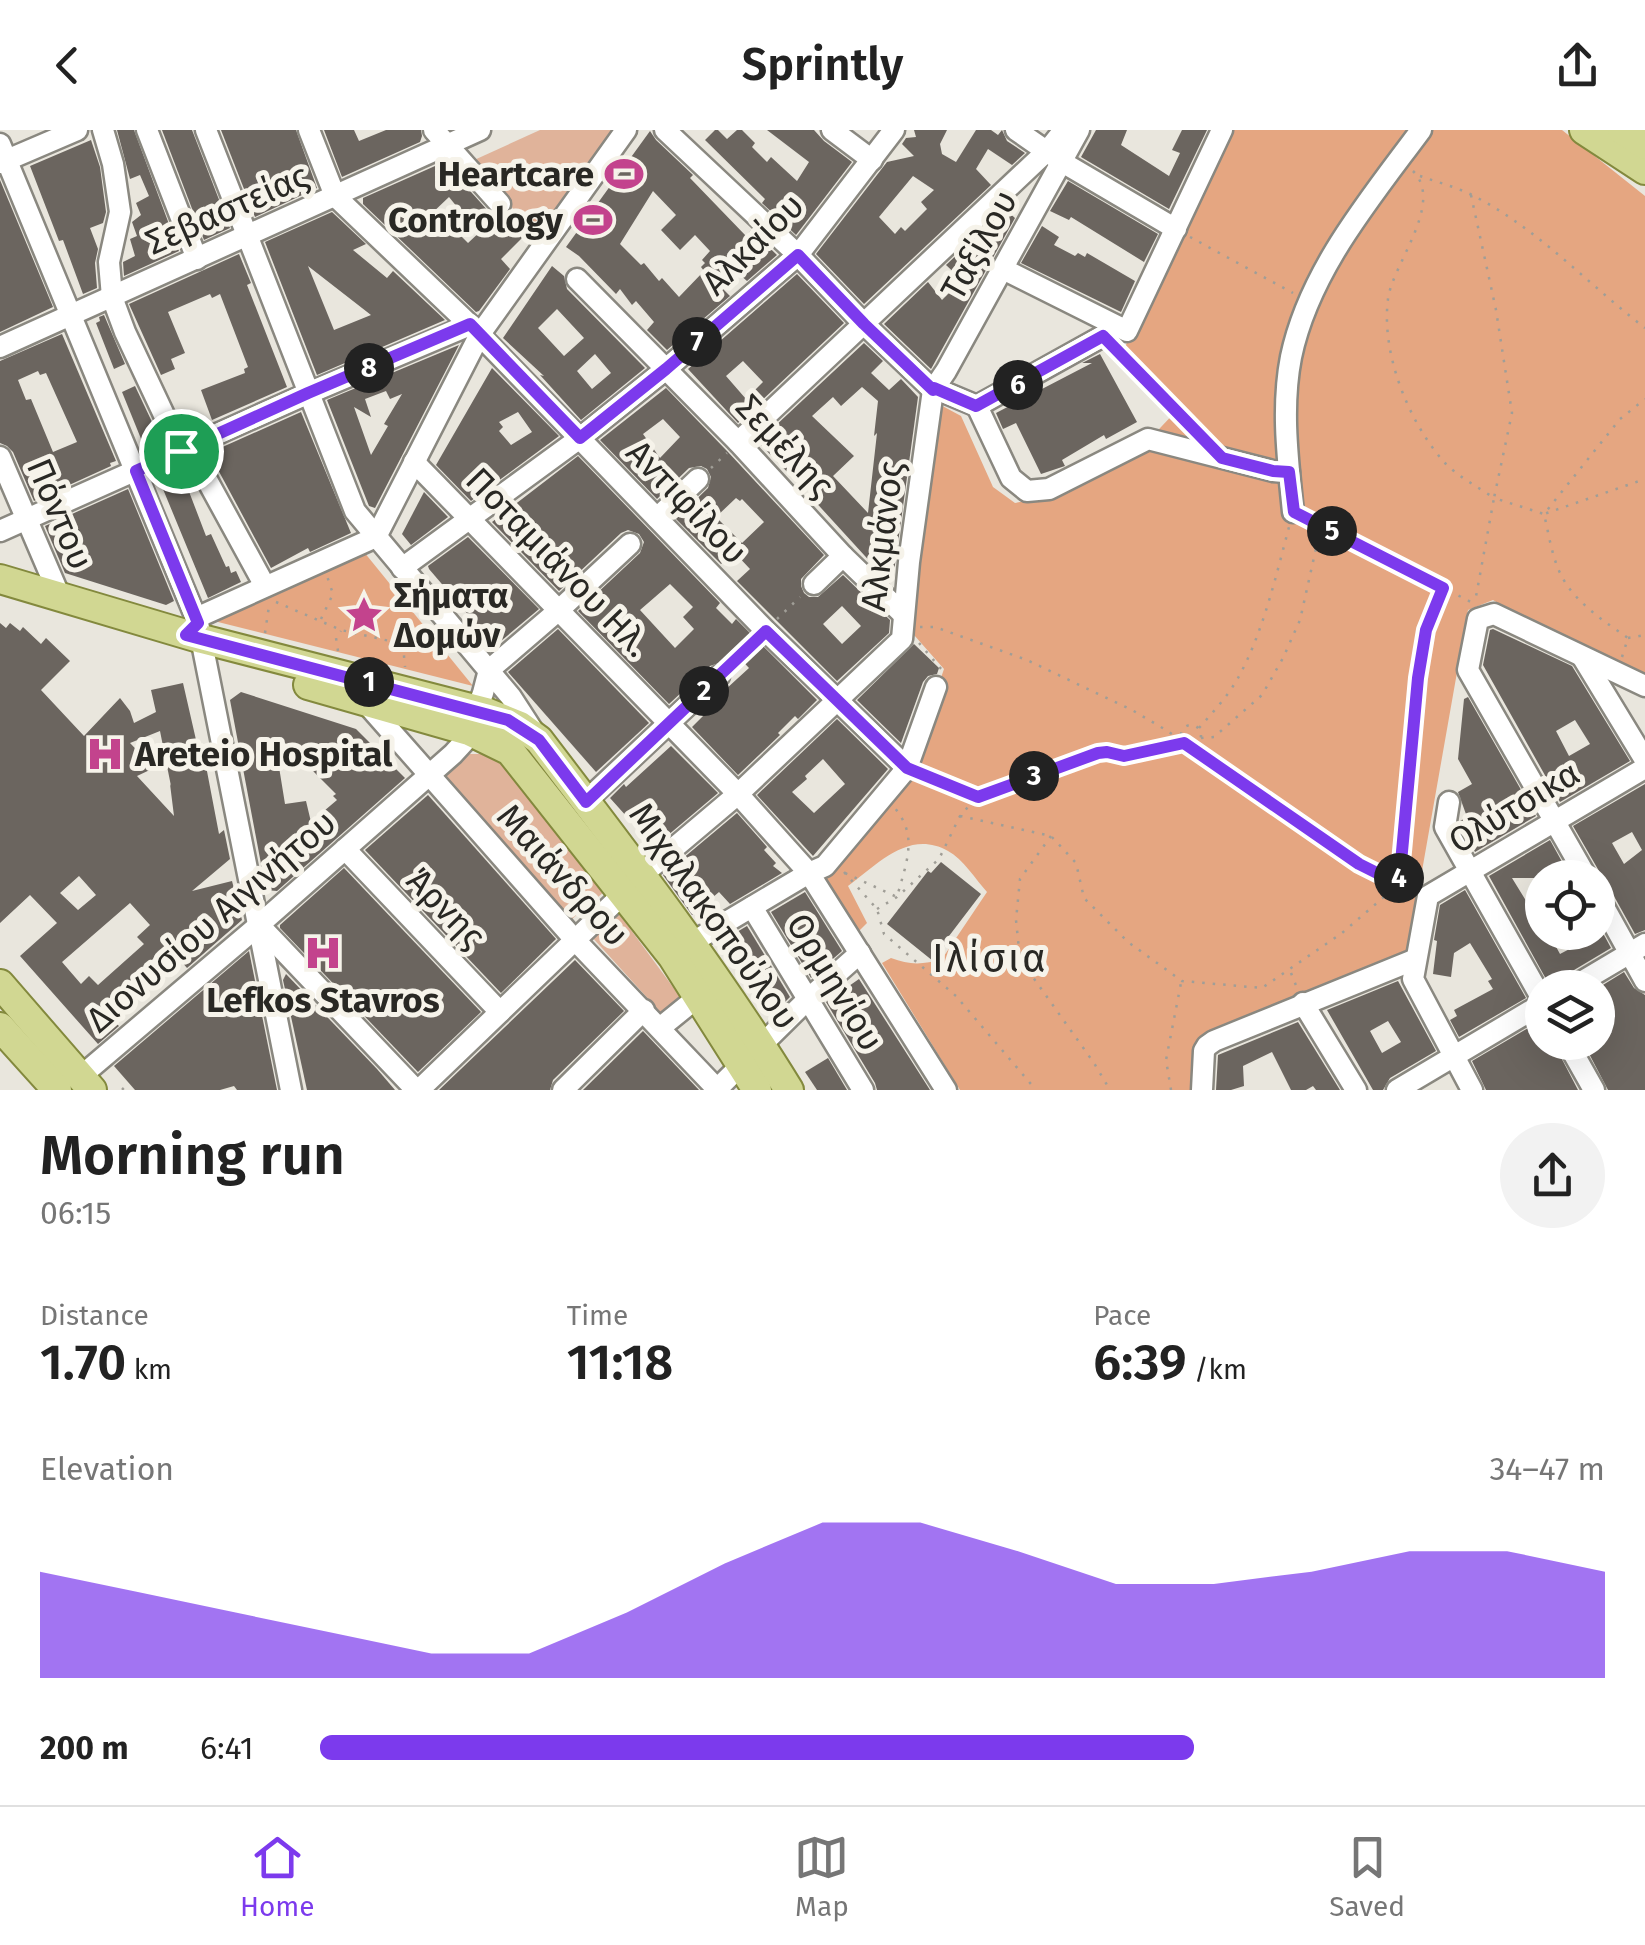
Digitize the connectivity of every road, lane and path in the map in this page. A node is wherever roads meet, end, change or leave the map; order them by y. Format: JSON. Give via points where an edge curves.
{"nodes":[{"id":1,"x":78,"y":130,"type":"edge"},
{"id":2,"x":103,"y":130,"type":"edge"},
{"id":3,"x":147,"y":130,"type":"edge"},
{"id":4,"x":206,"y":130,"type":"edge"},
{"id":5,"x":309,"y":130,"type":"edge"},
{"id":6,"x":480,"y":130,"type":"edge"},
{"id":7,"x":626,"y":130,"type":"edge"},
{"id":8,"x":665,"y":130,"type":"edge"},
{"id":9,"x":832,"y":130,"type":"edge"},
{"id":10,"x":894,"y":130,"type":"edge"},
{"id":11,"x":1016,"y":130,"type":"edge"},
{"id":12,"x":1064,"y":130,"type":"edge"},
{"id":13,"x":1080,"y":130,"type":"edge"},
{"id":14,"x":1222,"y":130,"type":"edge"},
{"id":15,"x":1421,"y":130,"type":"edge"},
{"id":16,"x":1584,"y":130,"type":"edge"},
{"id":17,"x":1622,"y":130,"type":"edge"},
{"id":18,"x":440,"y":138,"type":"edge"},
{"id":19,"x":1645,"y":145,"type":"edge"},
{"id":20,"x":2,"y":156,"type":"edge"},
{"id":21,"x":1055,"y":156,"type":"junction"},
{"id":22,"x":1400,"y":159,"type":"junction"},
{"id":23,"x":872,"y":160,"type":"junction"},
{"id":24,"x":1645,"y":170,"type":"edge"},
{"id":25,"x":1418,"y":176,"type":"junction"},
{"id":26,"x":1001,"y":194,"type":"junction"},
{"id":27,"x":1471,"y":195,"type":"junction"},
{"id":28,"x":336,"y":196,"type":"junction"},
{"id":29,"x":500,"y":204,"type":"dead end"},
{"id":30,"x":1030,"y":220,"type":"junction"},
{"id":31,"x":1176,"y":229,"type":"junction"},
{"id":32,"x":247,"y":236,"type":"junction"},
{"id":33,"x":798,"y":255,"type":"junction"},
{"id":34,"x":197,"y":259,"type":"junction"},
{"id":35,"x":1003,"y":268,"type":"junction"},
{"id":36,"x":577,"y":279,"type":"dead end"},
{"id":37,"x":112,"y":298,"type":"junction"},
{"id":38,"x":1309,"y":302,"type":"junction"},
{"id":39,"x":72,"y":316,"type":"junction"},
{"id":40,"x":864,"y":324,"type":"junction"},
{"id":41,"x":1645,"y":328,"type":"edge"},
{"id":42,"x":475,"y":329,"type":"junction"},
{"id":43,"x":1103,"y":336,"type":"joint"},
{"id":44,"x":0,"y":347,"type":"edge"},
{"id":45,"x":666,"y":369,"type":"junction"},
{"id":46,"x":934,"y":389,"type":"junction"},
{"id":47,"x":308,"y":393,"type":"junction"},
{"id":48,"x":1645,"y":398,"type":"edge"},
{"id":49,"x":976,"y":406,"type":"junction"},
{"id":50,"x":580,"y":438,"type":"junction"},
{"id":51,"x":738,"y":442,"type":"junction"},
{"id":52,"x":185,"y":449,"type":"junction"},
{"id":53,"x":0,"y":458,"type":"edge"},
{"id":54,"x":1222,"y":458,"type":"junction"},
{"id":55,"x":414,"y":462,"type":"junction"},
{"id":56,"x":136,"y":471,"type":"junction"},
{"id":57,"x":1289,"y":472,"type":"junction"},
{"id":58,"x":698,"y":479,"type":"dead end"},
{"id":59,"x":1645,"y":479,"type":"edge"},
{"id":60,"x":1494,"y":498,"type":"junction"},
{"id":61,"x":1294,"y":512,"type":"junction"},
{"id":62,"x":1544,"y":514,"type":"junction"},
{"id":63,"x":26,"y":518,"type":"junction"},
{"id":64,"x":470,"y":518,"type":"junction"},
{"id":65,"x":657,"y":518,"type":"junction"},
{"id":66,"x":1321,"y":526,"type":"junction"},
{"id":67,"x":0,"y":531,"type":"edge"},
{"id":68,"x":376,"y":537,"type":"junction"},
{"id":69,"x":630,"y":544,"type":"dead end"},
{"id":70,"x":844,"y":556,"type":"junction"},
{"id":71,"x":321,"y":560,"type":"junction"},
{"id":72,"x":402,"y":568,"type":"junction"},
{"id":73,"x":0,"y":579,"type":"edge"},
{"id":74,"x":814,"y":584,"type":"joint"},
{"id":75,"x":266,"y":586,"type":"junction"},
{"id":76,"x":1443,"y":588,"type":"junction"},
{"id":77,"x":0,"y":595,"type":"edge"},
{"id":78,"x":60,"y":597,"type":"junction"},
{"id":79,"x":559,"y":610,"type":"junction"},
{"id":80,"x":1482,"y":612,"type":"junction"},
{"id":81,"x":442,"y":615,"type":"junction"},
{"id":82,"x":320,"y":620,"type":"junction"},
{"id":83,"x":904,"y":620,"type":"junction"},
{"id":84,"x":341,"y":630,"type":"junction"},
{"id":85,"x":766,"y":631,"type":"junction"},
{"id":86,"x":198,"y":634,"type":"junction"},
{"id":87,"x":1645,"y":635,"type":"edge"},
{"id":88,"x":1628,"y":638,"type":"junction"},
{"id":89,"x":264,"y":639,"type":"dead end"},
{"id":90,"x":403,"y":644,"type":"junction"},
{"id":91,"x":339,"y":658,"type":"dead end"},
{"id":92,"x":1583,"y":658,"type":"junction"},
{"id":93,"x":489,"y":670,"type":"junction"},
{"id":94,"x":1617,"y":672,"type":"junction"},
{"id":95,"x":406,"y":675,"type":"dead end"},
{"id":96,"x":719,"y":676,"type":"joint"},
{"id":97,"x":939,"y":678,"type":"joint"},
{"id":98,"x":1645,"y":686,"type":"edge"},
{"id":99,"x":836,"y":701,"type":"junction"},
{"id":100,"x":365,"y":702,"type":"junction"},
{"id":101,"x":473,"y":721,"type":"junction"},
{"id":102,"x":670,"y":724,"type":"junction"},
{"id":103,"x":1199,"y":728,"type":"junction"},
{"id":104,"x":1201,"y":738,"type":"junction"},
{"id":105,"x":539,"y":740,"type":"junction"},
{"id":106,"x":1184,"y":743,"type":"junction"},
{"id":107,"x":1645,"y":760,"type":"edge"},
{"id":108,"x":907,"y":768,"type":"junction"},
{"id":109,"x":1645,"y":768,"type":"edge"},
{"id":110,"x":429,"y":775,"type":"junction"},
{"id":111,"x":738,"y":794,"type":"junction"},
{"id":112,"x":884,"y":795,"type":"junction"},
{"id":113,"x":978,"y":797,"type":"junction"},
{"id":114,"x":586,"y":802,"type":"junction"},
{"id":115,"x":1450,"y":802,"type":"dead end"},
{"id":116,"x":960,"y":816,"type":"junction"},
{"id":117,"x":1555,"y":820,"type":"junction"},
{"id":118,"x":1051,"y":836,"type":"junction"},
{"id":119,"x":345,"y":849,"type":"junction"},
{"id":120,"x":1577,"y":860,"type":"edge"},
{"id":121,"x":1470,"y":870,"type":"junction"},
{"id":122,"x":809,"y":873,"type":"junction"},
{"id":123,"x":633,"y":884,"type":"junction"},
{"id":124,"x":1399,"y":884,"type":"junction"},
{"id":125,"x":897,"y":896,"type":"junction"},
{"id":126,"x":1428,"y":902,"type":"junction"},
{"id":127,"x":752,"y":906,"type":"junction"},
{"id":128,"x":876,"y":909,"type":"junction"},
{"id":129,"x":1615,"y":919,"type":"edge"},
{"id":130,"x":259,"y":926,"type":"junction"},
{"id":131,"x":575,"y":940,"type":"junction"},
{"id":132,"x":690,"y":943,"type":"junction"},
{"id":133,"x":1637,"y":948,"type":"edge"},
{"id":134,"x":860,"y":953,"type":"junction"},
{"id":135,"x":1416,"y":959,"type":"junction"},
{"id":136,"x":1601,"y":970,"type":"edge"},
{"id":137,"x":1525,"y":971,"type":"edge"},
{"id":138,"x":1182,"y":981,"type":"junction"},
{"id":139,"x":1645,"y":981,"type":"edge"},
{"id":140,"x":0,"y":984,"type":"edge"},
{"id":141,"x":698,"y":996,"type":"junction"},
{"id":142,"x":807,"y":1000,"type":"junction"},
{"id":143,"x":1304,"y":1003,"type":"junction"},
{"id":144,"x":644,"y":1010,"type":"junction"},
{"id":145,"x":500,"y":1012,"type":"junction"},
{"id":146,"x":1525,"y":1013,"type":"edge"},
{"id":147,"x":0,"y":1027,"type":"edge"},
{"id":148,"x":660,"y":1028,"type":"junction"},
{"id":149,"x":762,"y":1045,"type":"junction"},
{"id":150,"x":1453,"y":1057,"type":"junction"},
{"id":151,"x":1577,"y":1060,"type":"edge"},
{"id":152,"x":749,"y":1078,"type":"edge"},
{"id":153,"x":76,"y":1086,"type":"edge"},
{"id":154,"x":717,"y":1089,"type":"edge"},
{"id":155,"x":291,"y":1090,"type":"edge"},
{"id":156,"x":418,"y":1090,"type":"edge"},
{"id":157,"x":563,"y":1090,"type":"edge"},
{"id":158,"x":790,"y":1090,"type":"edge"},
{"id":159,"x":863,"y":1090,"type":"edge"},
{"id":160,"x":946,"y":1090,"type":"edge"},
{"id":161,"x":1036,"y":1090,"type":"edge"},
{"id":162,"x":1110,"y":1090,"type":"edge"},
{"id":163,"x":1171,"y":1090,"type":"edge"},
{"id":164,"x":1202,"y":1090,"type":"edge"},
{"id":165,"x":1356,"y":1090,"type":"edge"},
{"id":166,"x":1396,"y":1090,"type":"edge"},
{"id":167,"x":1472,"y":1090,"type":"edge"},
{"id":168,"x":1594,"y":1090,"type":"edge"}],
"edges":[{"from":1,"to":20,"type":"street"},
{"from":2,"to":37,"type":"street","via":[[120,212],[109,262]]},
{"from":3,"to":34,"type":"street"},
{"from":4,"to":32,"type":"street","name":"Μιχαλακοπούλου"},
{"from":5,"to":28,"type":"street"},
{"from":6,"to":18,"type":"street","name":"Σεβαστείας"},
{"from":7,"to":42,"type":"street"},
{"from":8,"to":33,"type":"street"},
{"from":9,"to":23,"type":"street"},
{"from":10,"to":23,"type":"street","name":"Αλκαίου"},
{"from":11,"to":21,"type":"street"},
{"from":12,"to":21,"type":"street","name":"Ταξίλου"},
{"from":13,"to":21,"type":"street","name":"Ταξίλου"},
{"from":14,"to":31,"type":"street"},
{"from":15,"to":22,"type":"street"},
{"from":16,"to":24,"type":"main road"},
{"from":17,"to":19,"type":"main road"},
{"from":18,"to":28,"type":"street","name":"Σεβαστείας"},
{"from":18,"to":29,"type":"street"},
{"from":20,"to":39,"type":"street"},
{"from":21,"to":26,"type":"street"},
{"from":21,"to":30,"type":"street","name":"Ταξίλου"},
{"from":21,"to":31,"type":"street"},
{"from":22,"to":25,"type":"path"},
{"from":22,"to":38,"type":"street","via":[[1352,225]]},
{"from":23,"to":33,"type":"street","name":"Αλκαίου"},
{"from":25,"to":27,"type":"path"},
{"from":25,"to":60,"type":"path","via":[[1424,205],[1388,297],[1389,352],[1415,422],[1446,464]]},
{"from":26,"to":30,"type":"street"},
{"from":26,"to":40,"type":"street"},
{"from":27,"to":41,"type":"path","via":[[1573,266]]},
{"from":27,"to":60,"type":"path","via":[[1512,413]]},
{"from":28,"to":32,"type":"street","name":"Σεβαστείας"},
{"from":28,"to":42,"type":"street","name":"Αντιφίλου"},
{"from":30,"to":35,"type":"street","name":"Ταξίλου"},
{"from":31,"to":35,"type":"street","via":[[1127,331]]},
{"from":31,"to":38,"type":"path"},
{"from":32,"to":34,"type":"street","name":"Σεβαστείας"},
{"from":32,"to":47,"type":"street","name":"Μιχαλακοπούλου"},
{"from":33,"to":40,"type":"street"},
{"from":33,"to":45,"type":"street","name":"Αλκαίου"},
{"from":34,"to":37,"type":"street","name":"Σεβαστείας"},
{"from":35,"to":46,"type":"street","name":"Ταξίλου"},
{"from":36,"to":45,"type":"street","name":"Σεμέλης"},
{"from":37,"to":39,"type":"street","name":"Σεβαστείας"},
{"from":37,"to":52,"type":"street"},
{"from":38,"to":57,"type":"street","via":[[1290,359]]},
{"from":39,"to":44,"type":"street","name":"Σεβαστείας"},
{"from":39,"to":56,"type":"street"},
{"from":40,"to":46,"type":"street"},
{"from":40,"to":51,"type":"street"},
{"from":42,"to":47,"type":"street"},
{"from":42,"to":50,"type":"street","name":"Αντιφίλου"},
{"from":42,"to":55,"type":"street"},
{"from":43,"to":49,"type":"street"},
{"from":43,"to":54,"type":"path"},
{"from":45,"to":50,"type":"street","name":"Αλκαίου"},
{"from":45,"to":51,"type":"street","name":"Σεμέλης"},
{"from":46,"to":49,"type":"street"},
{"from":46,"to":83,"type":"street","name":"Αλκμάνος"},
{"from":47,"to":52,"type":"street"},
{"from":47,"to":68,"type":"street","name":"Μιχαλακοπούλου","via":[[355,510]]},
{"from":48,"to":62,"type":"path","via":[[1620,418]]},
{"from":49,"to":54,"type":"street","via":[[1012,478],[1027,490],[1049,490],[1148,439]]},
{"from":50,"to":64,"type":"street","name":"Αλκαίου"},
{"from":50,"to":65,"type":"street","name":"Αντιφίλου"},
{"from":51,"to":70,"type":"street","name":"Σεμέλης"},
{"from":52,"to":56,"type":"street"},
{"from":52,"to":75,"type":"street"},
{"from":53,"to":63,"type":"street","name":"Πόντου"},
{"from":54,"to":57,"type":"street"},
{"from":55,"to":64,"type":"street","name":"Ποταμιάνου Ηλ."},
{"from":55,"to":68,"type":"street"},
{"from":56,"to":63,"type":"street"},
{"from":56,"to":86,"type":"street"},
{"from":57,"to":61,"type":"street"},
{"from":58,"to":65,"type":"street"},
{"from":59,"to":62,"type":"path"},
{"from":60,"to":62,"type":"path"},
{"from":60,"to":80,"type":"path"},
{"from":61,"to":66,"type":"path"},
{"from":61,"to":103,"type":"path","via":[[1238,677]]},
{"from":62,"to":88,"type":"path","via":[[1562,579]]},
{"from":63,"to":67,"type":"street"},
{"from":63,"to":78,"type":"street","name":"Πόντου"},
{"from":64,"to":72,"type":"street","name":"Αλκαίου"},
{"from":64,"to":79,"type":"street","name":"Ποταμιάνου Ηλ."},
{"from":65,"to":85,"type":"street","name":"Αντιφίλου"},
{"from":66,"to":76,"type":"path"},
{"from":66,"to":104,"type":"path","via":[[1300,620],[1262,695],[1214,737]]},
{"from":68,"to":71,"type":"street"},
{"from":68,"to":72,"type":"street","name":"Μιχαλακοπούλου"},
{"from":69,"to":79,"type":"street"},
{"from":70,"to":74,"type":"street"},
{"from":70,"to":83,"type":"street","name":"Σεμέλης"},
{"from":71,"to":75,"type":"street"},
{"from":71,"to":82,"type":"path","via":[[334,594]]},
{"from":72,"to":81,"type":"street","name":"Μιχαλακοπούλου"},
{"from":73,"to":78,"type":"main road","name":"Μιχαλακοπούλου"},
{"from":74,"to":85,"type":"path"},
{"from":75,"to":86,"type":"street"},
{"from":76,"to":80,"type":"path"},
{"from":76,"to":124,"type":"path","via":[[1426,630],[1418,678]]},
{"from":77,"to":86,"type":"main road","name":"Μιχαλακοπούλου"},
{"from":78,"to":86,"type":"main road","name":"Μιχαλακοπούλου"},
{"from":79,"to":93,"type":"street"},
{"from":79,"to":102,"type":"street","name":"Ποταμιάνου Ηλ."},
{"from":80,"to":92,"type":"street"},
{"from":80,"to":117,"type":"street","via":[[1468,670]]},
{"from":81,"to":90,"type":"path"},
{"from":81,"to":93,"type":"street","name":"Μιχαλακοπούλου"},
{"from":82,"to":84,"type":"path"},
{"from":82,"to":89,"type":"path","via":[[270,600]]},
{"from":83,"to":97,"type":"path"},
{"from":83,"to":99,"type":"street","name":"Αλκμάνος","via":[[902,639]]},
{"from":83,"to":106,"type":"path","via":[[1026,660],[1132,710]]},
{"from":84,"to":90,"type":"path"},
{"from":84,"to":91,"type":"path"},
{"from":85,"to":96,"type":"path"},
{"from":85,"to":99,"type":"street","name":"Αντιφίλου"},
{"from":86,"to":100,"type":"main road","name":"Μιχαλακοπούλου"},
{"from":86,"to":101,"type":"main road","name":"Μιχαλακοπούλου"},
{"from":86,"to":130,"type":"street"},
{"from":87,"to":88,"type":"path"},
{"from":88,"to":94,"type":"path"},
{"from":90,"to":95,"type":"path"},
{"from":92,"to":94,"type":"street"},
{"from":92,"to":107,"type":"street"},
{"from":93,"to":101,"type":"street","name":"Διονυσίου Αιγινήτου"},
{"from":93,"to":105,"type":"street","name":"Μιχαλακοπούλου"},
{"from":94,"to":98,"type":"street"},
{"from":96,"to":102,"type":"street"},
{"from":97,"to":108,"type":"street"},
{"from":99,"to":108,"type":"street","name":"Αντιφίλου"},
{"from":99,"to":111,"type":"street","name":"Αλκμάνος"},
{"from":100,"to":101,"type":"main road","name":"Μιχαλακοπούλου"},
{"from":100,"to":110,"type":"street","name":"Μαιάνδρου"},
{"from":101,"to":105,"type":"main road","name":"Μιχαλακοπούλου","via":[[508,720]]},
{"from":101,"to":110,"type":"street","name":"Διονυσίου Αιγινήτου","via":[[464,742]]},
{"from":101,"to":123,"type":"main road","name":"Μιχαλακοπούλου","via":[[510,751]]},
{"from":102,"to":111,"type":"street","name":"Ποταμιάνου Ηλ."},
{"from":102,"to":114,"type":"street"},
{"from":103,"to":104,"type":"path"},
{"from":103,"to":106,"type":"path","via":[[1184,728]]},
{"from":104,"to":106,"type":"path"},
{"from":105,"to":114,"type":"main road","name":"Μιχαλακοπούλου"},
{"from":106,"to":113,"type":"path","via":[[1124,756],[1098,753]]},
{"from":106,"to":124,"type":"path","via":[[1359,864]]},
{"from":108,"to":112,"type":"street"},
{"from":108,"to":113,"type":"path"},
{"from":109,"to":117,"type":"street","name":"Ολύτσικα"},
{"from":110,"to":119,"type":"street","name":"Διονυσίου Αιγινήτου"},
{"from":110,"to":131,"type":"street","name":"Μαιάνδρου"},
{"from":111,"to":122,"type":"street","name":"Ποταμιάνου Ηλ."},
{"from":111,"to":123,"type":"street","name":"Αλκμάνος"},
{"from":112,"to":122,"type":"street","via":[[825,866]]},
{"from":112,"to":125,"type":"path","via":[[905,820],[910,840]]},
{"from":113,"to":116,"type":"path"},
{"from":114,"to":123,"type":"main road","name":"Μιχαλακοπούλου"},
{"from":115,"to":121,"type":"street","via":[[1446,827]]},
{"from":116,"to":118,"type":"path"},
{"from":116,"to":125,"type":"path","via":[[938,859]]},
{"from":117,"to":120,"type":"street"},
{"from":117,"to":121,"type":"street","name":"Ολύτσικα"},
{"from":118,"to":138,"type":"path","via":[[1076,862],[1084,898],[1128,942]]},
{"from":118,"to":162,"type":"path","via":[[1020,879],[1020,959]]},
{"from":119,"to":130,"type":"street","name":"Διονυσίου Αιγινήτου"},
{"from":119,"to":145,"type":"street","name":"Άρνης"},
{"from":121,"to":126,"type":"street","name":"Ολύτσικα"},
{"from":121,"to":137,"type":"street"},
{"from":122,"to":127,"type":"street"},
{"from":122,"to":134,"type":"street","name":"Ποταμιάνου Ηλ."},
{"from":123,"to":131,"type":"street","name":"Αλκμάνος"},
{"from":123,"to":132,"type":"main road","name":"Μιχαλακοπούλου"},
{"from":123,"to":141,"type":"main road","name":"Μιχαλακοπούλου"},
{"from":124,"to":126,"type":"path"},
{"from":124,"to":138,"type":"path","via":[[1262,988]]},
{"from":125,"to":128,"type":"path"},
{"from":125,"to":128,"type":"path","via":[[844,872]]},
{"from":126,"to":135,"type":"street"},
{"from":127,"to":132,"type":"street"},
{"from":127,"to":142,"type":"street","name":"Ορμηνίου"},
{"from":128,"to":161,"type":"path","via":[[884,934],[956,996]]},
{"from":129,"to":133,"type":"street"},
{"from":130,"to":153,"type":"street","name":"Διονυσίου Αιγινήτου"},
{"from":130,"to":155,"type":"street"},
{"from":130,"to":156,"type":"street"},
{"from":131,"to":144,"type":"street","name":"Μαιάνδρου"},
{"from":131,"to":145,"type":"street","name":"Αλκμάνος"},
{"from":132,"to":149,"type":"main road","name":"Μιχαλακοπούλου"},
{"from":133,"to":136,"type":"street"},
{"from":133,"to":139,"type":"street"},
{"from":134,"to":142,"type":"street"},
{"from":134,"to":160,"type":"street","name":"Ποταμιάνου Ηλ."},
{"from":135,"to":143,"type":"street"},
{"from":135,"to":150,"type":"street","via":[[1413,979]]},
{"from":138,"to":163,"type":"path","via":[[1166,1060]]},
{"from":140,"to":153,"type":"main road"},
{"from":141,"to":148,"type":"street"},
{"from":141,"to":152,"type":"main road","name":"Μιχαλακοπούλου"},
{"from":142,"to":149,"type":"street"},
{"from":142,"to":159,"type":"street","name":"Ορμηνίου"},
{"from":143,"to":164,"type":"street","via":[[1207,1046]]},
{"from":143,"to":165,"type":"street"},
{"from":144,"to":148,"type":"street","name":"Μαιάνδρου"},
{"from":144,"to":157,"type":"street"},
{"from":145,"to":156,"type":"street","name":"Αλκμάνος"},
{"from":146,"to":150,"type":"street"},
{"from":147,"to":153,"type":"main road"},
{"from":148,"to":154,"type":"street","name":"Μαιάνδρου"},
{"from":149,"to":152,"type":"street"},
{"from":149,"to":158,"type":"main road","name":"Μιχαλακοπούλου"},
{"from":150,"to":166,"type":"street"},
{"from":150,"to":167,"type":"street"},
{"from":151,"to":168,"type":"street"},
{"from":152,"to":154,"type":"street"}]}
